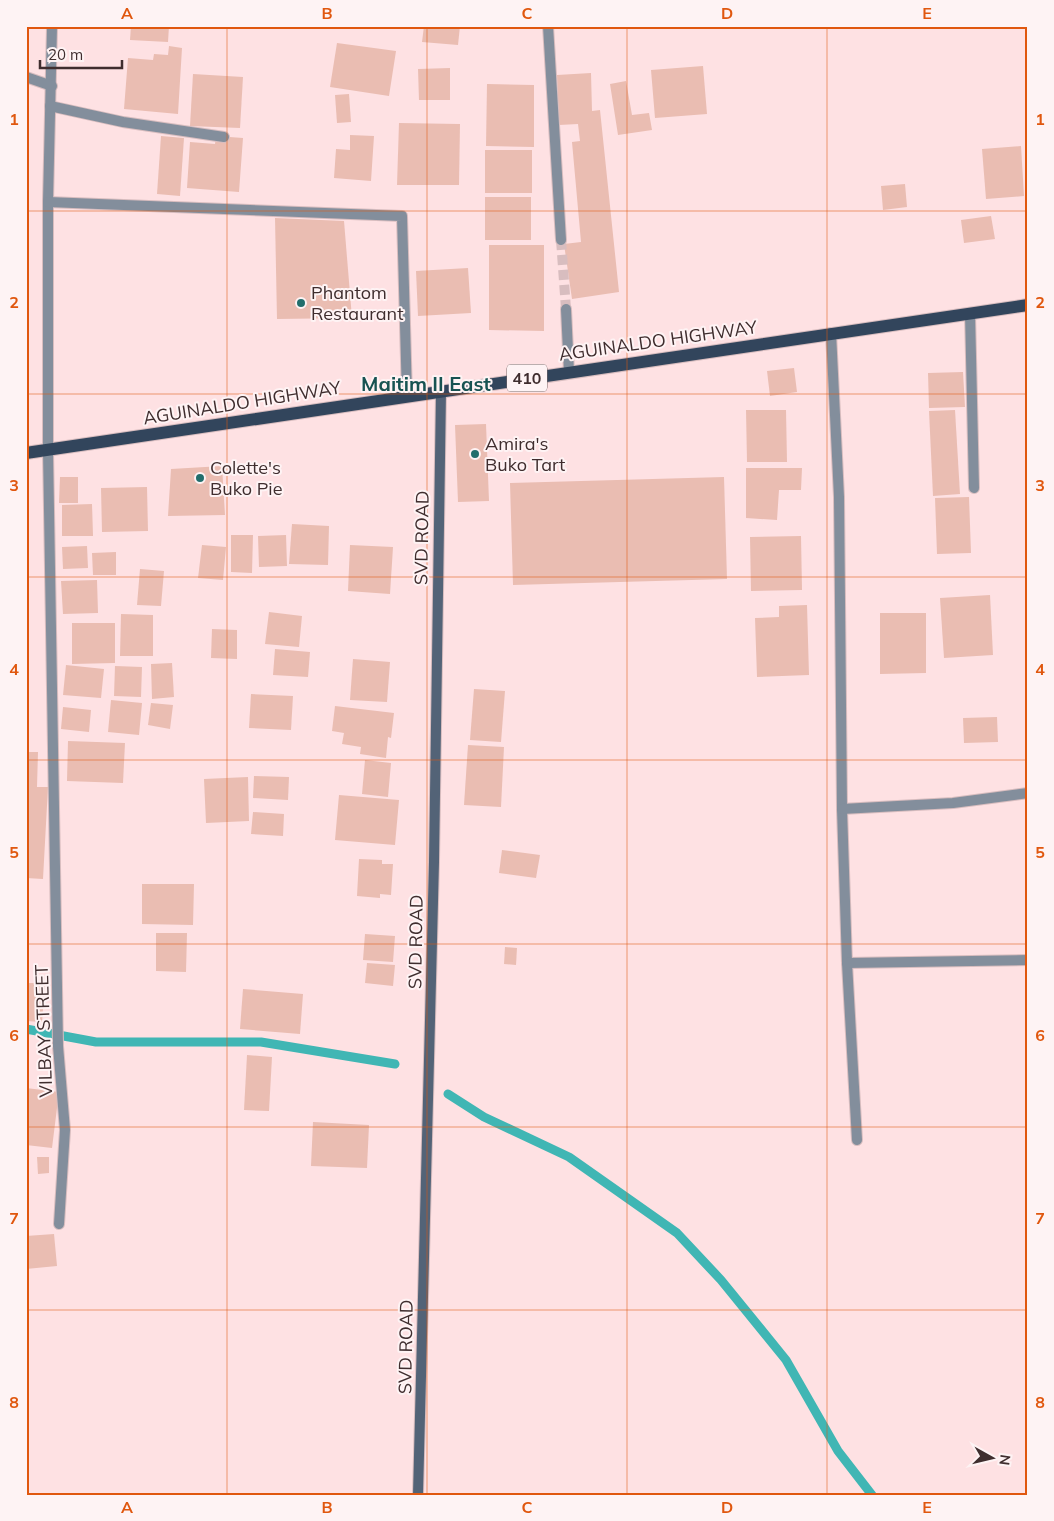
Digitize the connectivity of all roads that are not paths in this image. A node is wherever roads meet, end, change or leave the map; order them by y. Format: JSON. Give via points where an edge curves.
{"nodes":[{"id":1,"x":52,"y":26,"type":"edge"},
{"id":2,"x":548,"y":26,"type":"edge"},
{"id":3,"x":26,"y":77,"type":"edge"},
{"id":4,"x":52,"y":86,"type":"junction"},
{"id":5,"x":50,"y":106,"type":"junction"},
{"id":6,"x":224,"y":137,"type":"dead end"},
{"id":7,"x":48,"y":202,"type":"junction"},
{"id":8,"x":561,"y":240,"type":"tunnel mouth"},
{"id":9,"x":1028,"y":305,"type":"edge"},
{"id":10,"x":566,"y":309,"type":"tunnel mouth"},
{"id":11,"x":970,"y":313,"type":"junction"},
{"id":12,"x":831,"y":333,"type":"junction"},
{"id":13,"x":569,"y":372,"type":"junction"},
{"id":14,"x":440,"y":391,"type":"junction"},
{"id":15,"x":407,"y":396,"type":"junction"},
{"id":16,"x":48,"y":450,"type":"junction"},
{"id":17,"x":26,"y":453,"type":"edge"},
{"id":18,"x":974,"y":488,"type":"dead end"},
{"id":19,"x":1028,"y":793,"type":"edge"},
{"id":20,"x":842,"y":809,"type":"junction"},
{"id":21,"x":1028,"y":960,"type":"edge"},
{"id":22,"x":847,"y":963,"type":"junction"},
{"id":23,"x":857,"y":1140,"type":"dead end"},
{"id":24,"x":58,"y":1224,"type":"dead end"},
{"id":25,"x":418,"y":1495,"type":"edge"}],
"edges":[{"from":1,"to":4,"type":"street","name":"VILBAY STREET"},
{"from":2,"to":8,"type":"street"},
{"from":3,"to":4,"type":"street"},
{"from":4,"to":5,"type":"street","name":"VILBAY STREET"},
{"from":5,"to":6,"type":"street","via":[[123,122]]},
{"from":5,"to":7,"type":"street","name":"VILBAY STREET"},
{"from":7,"to":15,"type":"street","via":[[402,216]]},
{"from":7,"to":16,"type":"street","name":"VILBAY STREET"},
{"from":9,"to":11,"type":"main road","name":"AGUINALDO HIGHWAY","number":"410"},
{"from":10,"to":13,"type":"street"},
{"from":11,"to":12,"type":"main road","name":"AGUINALDO HIGHWAY","number":"410"},
{"from":11,"to":18,"type":"street"},
{"from":12,"to":13,"type":"main road","name":"AGUINALDO HIGHWAY","number":"410"},
{"from":12,"to":20,"type":"street","via":[[839,497]]},
{"from":13,"to":14,"type":"main road","name":"AGUINALDO HIGHWAY","number":"410"},
{"from":14,"to":15,"type":"main road","name":"AGUINALDO HIGHWAY","number":"410"},
{"from":14,"to":25,"type":"main road","name":"SVD ROAD","via":[[434,862]]},
{"from":15,"to":16,"type":"main road","name":"AGUINALDO HIGHWAY","number":"410"},
{"from":16,"to":17,"type":"main road","name":"AGUINALDO HIGHWAY","number":"410"},
{"from":16,"to":24,"type":"street","name":"VILBAY STREET","via":[[58,1046],[65,1130]]},
{"from":19,"to":20,"type":"street","via":[[953,803]]},
{"from":20,"to":22,"type":"street"},
{"from":21,"to":22,"type":"street"},
{"from":22,"to":23,"type":"street"}]}
